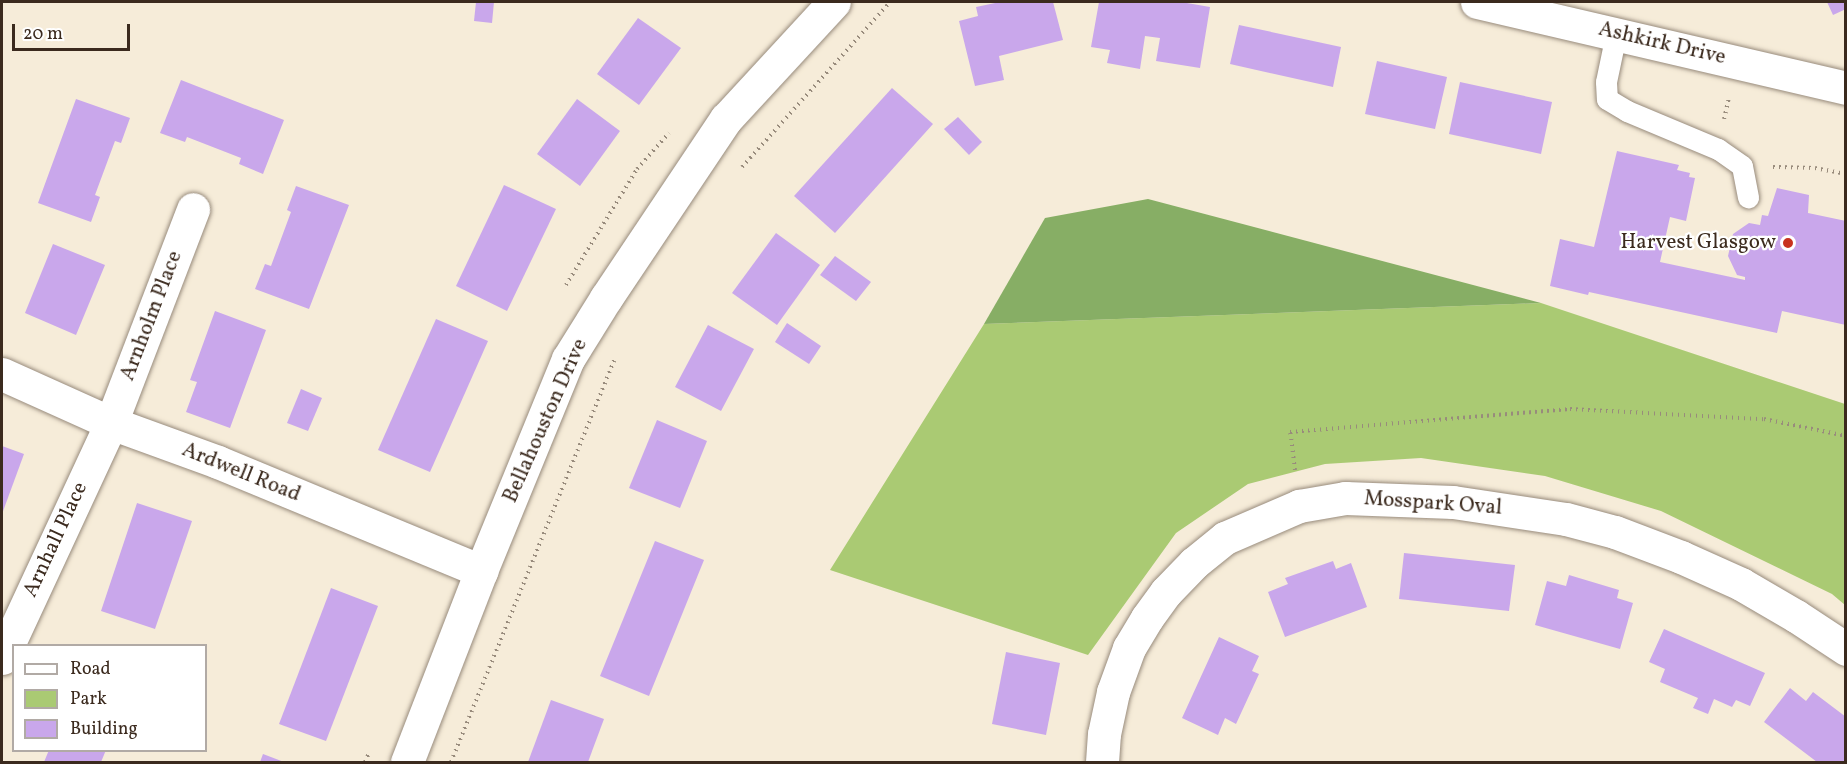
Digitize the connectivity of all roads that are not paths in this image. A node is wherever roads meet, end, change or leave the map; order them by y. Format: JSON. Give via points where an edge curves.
{"nodes":[{"id":1,"x":834,"y":2,"type":"edge"},
{"id":2,"x":1477,"y":2,"type":"edge"},
{"id":3,"x":1616,"y":34,"type":"junction"},
{"id":4,"x":1845,"y":88,"type":"edge"},
{"id":5,"x":1748,"y":198,"type":"dead end"},
{"id":6,"x":193,"y":209,"type":"dead end"},
{"id":7,"x":2,"y":374,"type":"edge"},
{"id":8,"x":111,"y":423,"type":"junction"},
{"id":9,"x":481,"y":571,"type":"junction"},
{"id":10,"x":1845,"y":649,"type":"edge"},
{"id":11,"x":2,"y":658,"type":"edge"},
{"id":12,"x":407,"y":762,"type":"edge"},
{"id":13,"x":1102,"y":762,"type":"edge"}],
"edges":[{"from":1,"to":9,"type":"street","name":"Bellahouston Drive","via":[[726,119],[568,359]]},
{"from":2,"to":3,"type":"street","name":"Ashkirk Drive"},
{"from":3,"to":4,"type":"street","name":"Ashkirk Drive"},
{"from":3,"to":5,"type":"lane","via":[[1606,82],[1607,99],[1718,149],[1742,166]]},
{"from":6,"to":8,"type":"street","name":"Arnholm Place"},
{"from":7,"to":8,"type":"street","name":"Ardwell Road"},
{"from":8,"to":9,"type":"street","name":"Ardwell Road","via":[[218,462]]},
{"from":8,"to":11,"type":"street","name":"Arnhall Place"},
{"from":9,"to":12,"type":"street","name":"Bellahouston Drive"},
{"from":10,"to":13,"type":"street","name":"Mosspark Oval","via":[[1741,584],[1615,532],[1566,519],[1453,502],[1345,498],[1299,506],[1225,538],[1194,562],[1166,592],[1130,648],[1113,692]]}]}
